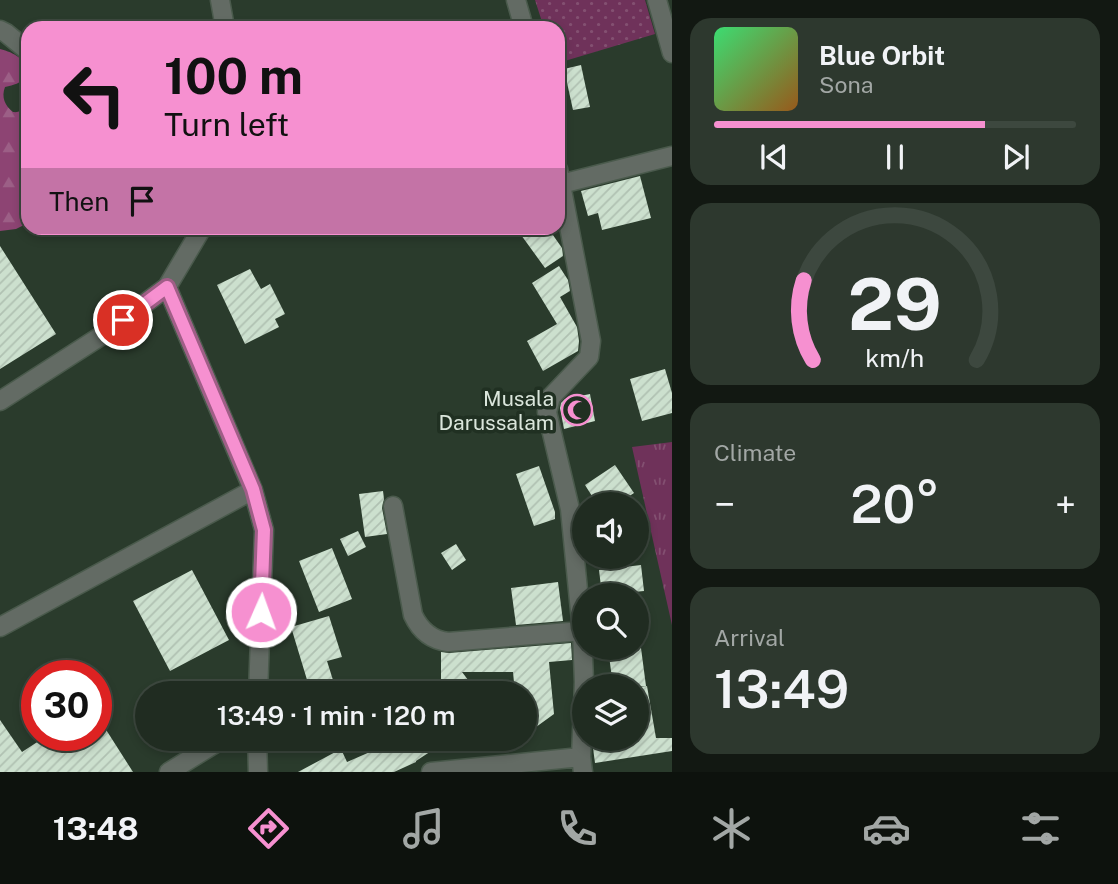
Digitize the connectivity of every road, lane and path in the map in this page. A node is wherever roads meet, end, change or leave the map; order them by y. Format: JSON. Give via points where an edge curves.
{"nodes":[{"id":1,"x":220,"y":0,"type":"edge"},
{"id":2,"x":516,"y":0,"type":"edge"},
{"id":3,"x":657,"y":0,"type":"edge"},
{"id":4,"x":224,"y":21,"type":"edge"},
{"id":5,"x":522,"y":21,"type":"edge"},
{"id":6,"x":0,"y":30,"type":"edge"},
{"id":7,"x":21,"y":45,"type":"edge"},
{"id":8,"x":672,"y":53,"type":"edge"},
{"id":9,"x":672,"y":156,"type":"edge"},
{"id":10,"x":565,"y":175,"type":"edge"},
{"id":11,"x":565,"y":202,"type":"edge"},
{"id":12,"x":198,"y":235,"type":"edge"},
{"id":13,"x":167,"y":287,"type":"junction"},
{"id":14,"x":0,"y":401,"type":"edge"},
{"id":15,"x":253,"y":489,"type":"junction"},
{"id":16,"x":393,"y":506,"type":"dead end"},
{"id":17,"x":577,"y":583,"type":"edge"},
{"id":18,"x":0,"y":626,"type":"edge"},
{"id":19,"x":572,"y":632,"type":"edge"},
{"id":20,"x":583,"y":660,"type":"edge"},
{"id":21,"x":258,"y":681,"type":"edge"},
{"id":22,"x":203,"y":751,"type":"edge"},
{"id":23,"x":257,"y":751,"type":"edge"},
{"id":24,"x":582,"y":764,"type":"edge"},
{"id":25,"x":169,"y":772,"type":"edge"},
{"id":26,"x":258,"y":772,"type":"edge"},
{"id":27,"x":431,"y":772,"type":"edge"}],
"edges":[{"from":1,"to":4,"type":"street"},
{"from":2,"to":5,"type":"street"},
{"from":3,"to":8,"type":"street"},
{"from":6,"to":7,"type":"street"},
{"from":9,"to":10,"type":"street"},
{"from":11,"to":17,"type":"street","via":[[592,341],[589,357],[551,397],[547,412],[570,509]]},
{"from":12,"to":13,"type":"street"},
{"from":13,"to":14,"type":"street","via":[[102,336]]},
{"from":13,"to":15,"type":"street"},
{"from":15,"to":18,"type":"street"},
{"from":15,"to":21,"type":"street","via":[[264,530]]},
{"from":16,"to":19,"type":"street","via":[[413,615],[429,635],[448,642]]},
{"from":20,"to":24,"type":"street"},
{"from":22,"to":25,"type":"street"},
{"from":23,"to":26,"type":"street"},
{"from":24,"to":27,"type":"street"}]}
